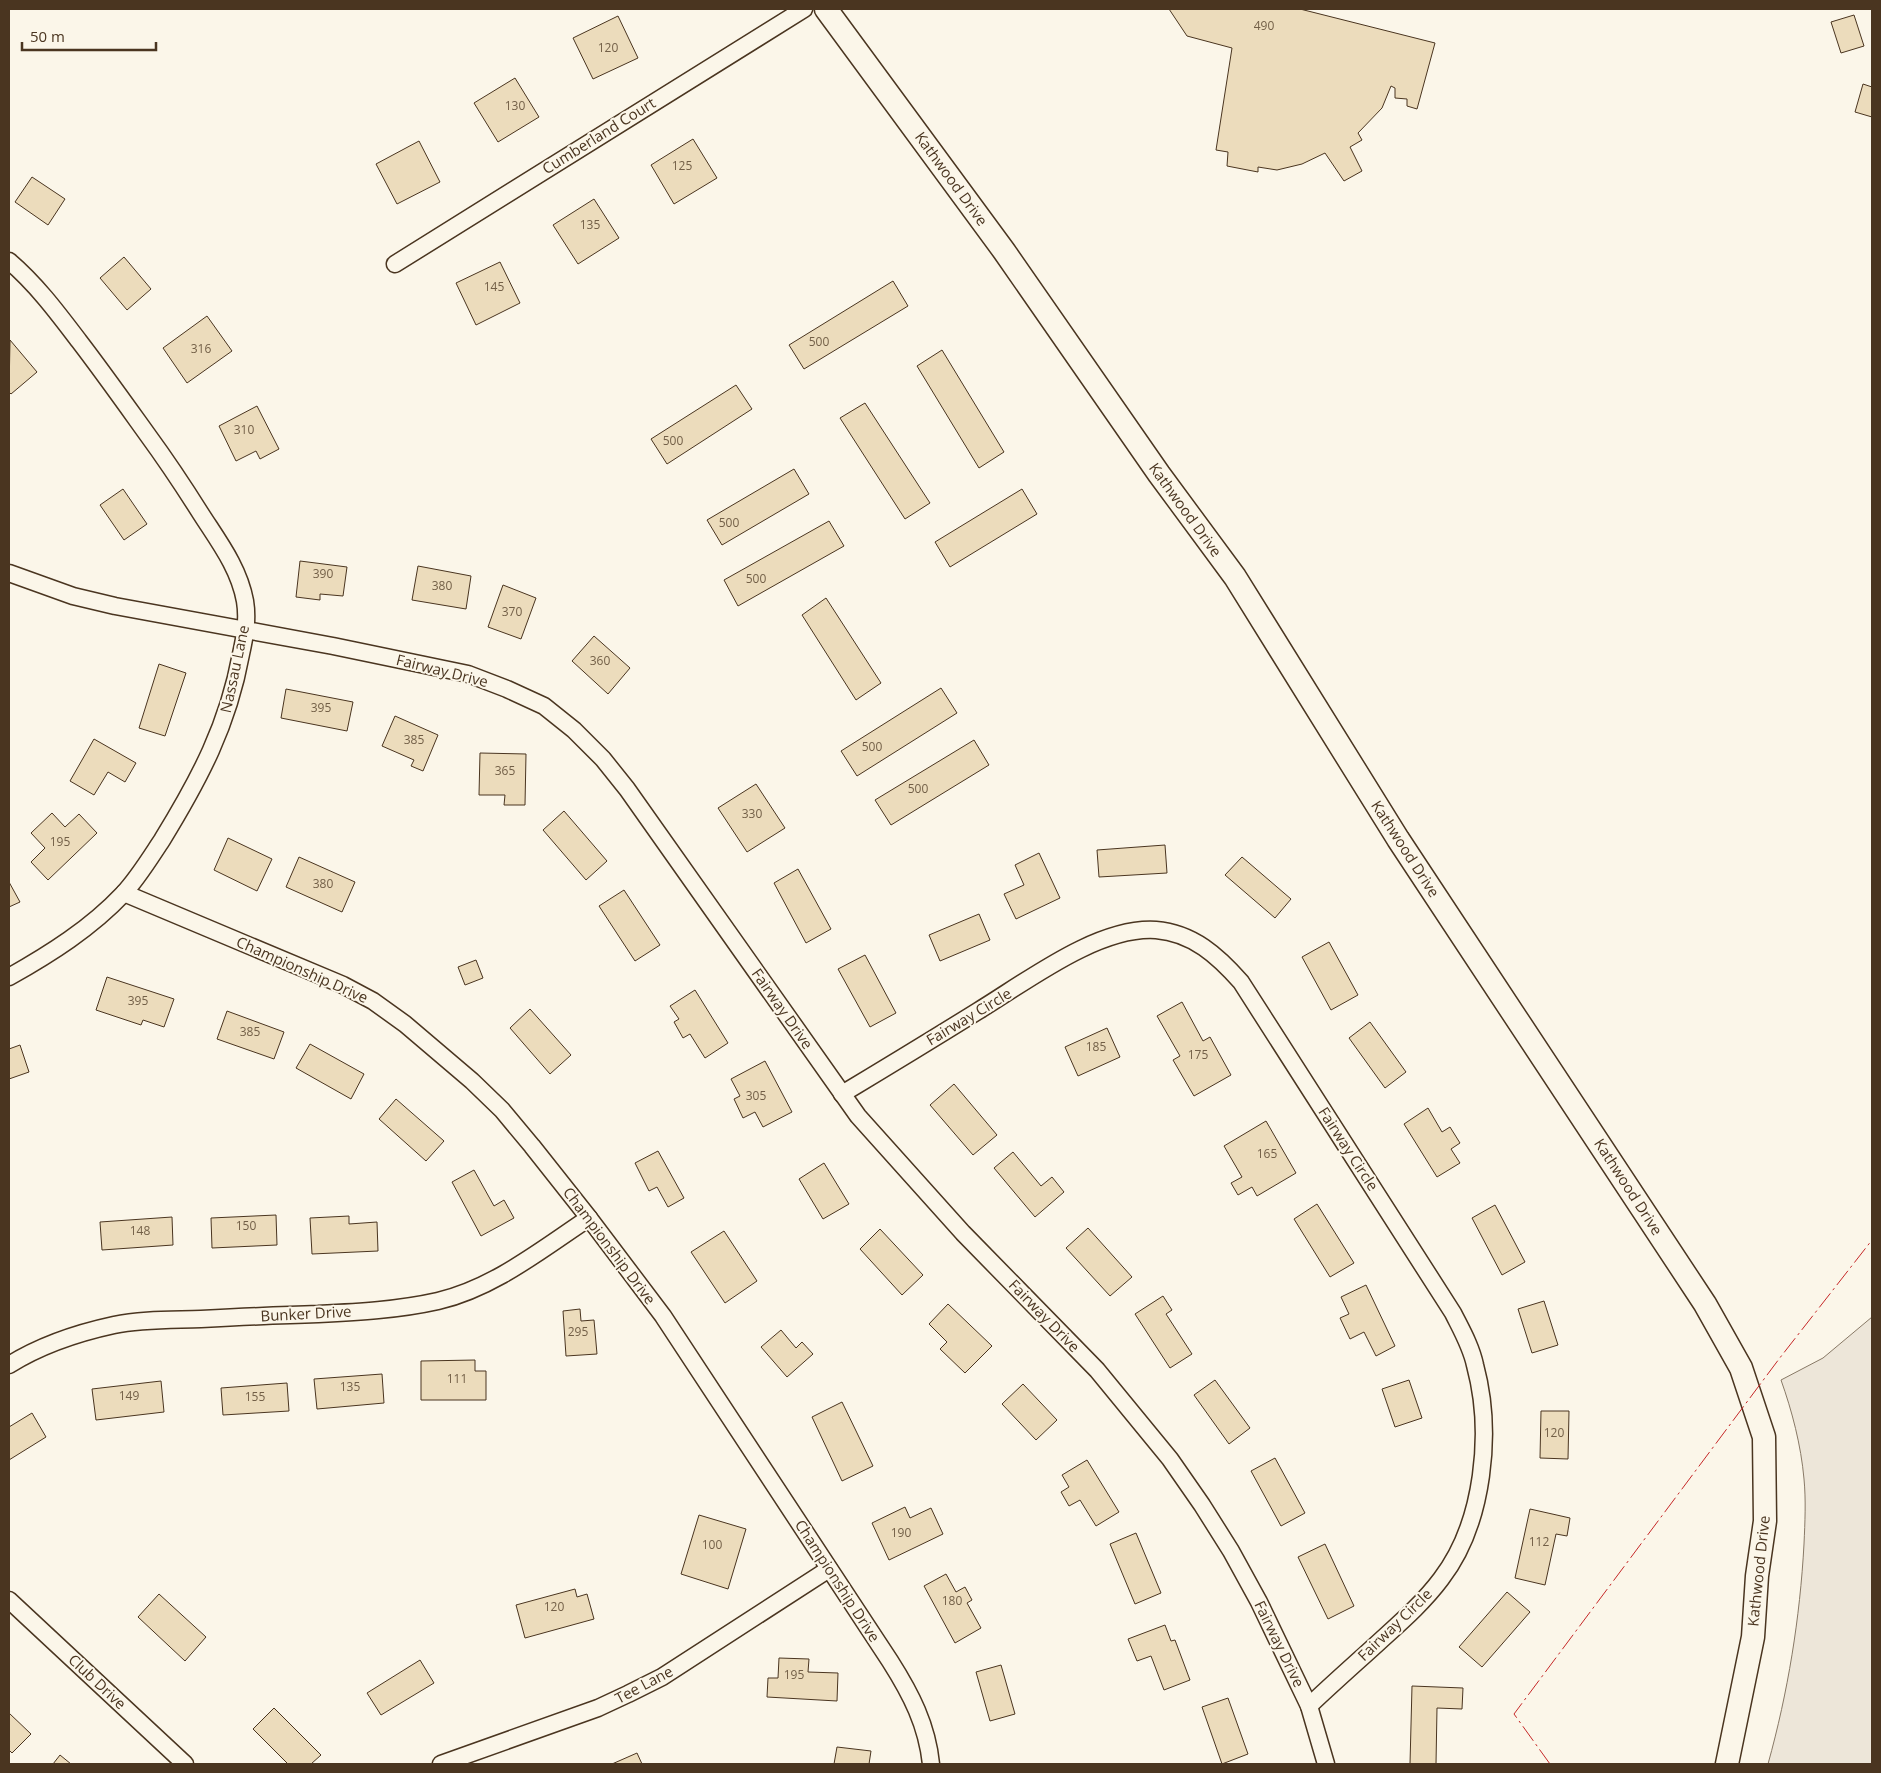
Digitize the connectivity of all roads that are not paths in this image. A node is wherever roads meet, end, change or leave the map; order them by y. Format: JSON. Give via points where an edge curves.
{"nodes":[{"id":1,"x":804,"y":9,"type":"edge"},
{"id":2,"x":826,"y":9,"type":"edge"},
{"id":3,"x":9,"y":261,"type":"edge"},
{"id":4,"x":395,"y":264,"type":"dead end"},
{"id":5,"x":9,"y":573,"type":"edge"},
{"id":6,"x":246,"y":631,"type":"junction"},
{"id":7,"x":124,"y":893,"type":"junction"},
{"id":8,"x":9,"y":977,"type":"edge"},
{"id":9,"x":842,"y":1094,"type":"junction"},
{"id":10,"x":590,"y":1218,"type":"junction"},
{"id":11,"x":9,"y":1365,"type":"edge"},
{"id":12,"x":829,"y":1569,"type":"junction"},
{"id":13,"x":9,"y":1600,"type":"edge"},
{"id":14,"x":1309,"y":1706,"type":"junction"},
{"id":15,"x":185,"y":1764,"type":"edge"},
{"id":16,"x":441,"y":1764,"type":"edge"},
{"id":17,"x":930,"y":1764,"type":"edge"},
{"id":18,"x":1326,"y":1764,"type":"edge"},
{"id":19,"x":1727,"y":1764,"type":"edge"}],
"edges":[{"from":1,"to":4,"type":"street","name":"Cumberland Court"},
{"from":2,"to":19,"type":"street","name":"Kathwood Drive","via":[[1004,251],[1234,577],[1398,839],[1705,1304],[1741,1368],[1764,1437],[1765,1521],[1752,1637]]},
{"from":3,"to":6,"type":"street","name":"Nassau Lane","via":[[50,302],[172,469],[226,551],[245,602]]},
{"from":5,"to":6,"type":"street","name":"Fairway Drive","via":[[81,598]]},
{"from":6,"to":7,"type":"street","name":"Nassau Lane","via":[[228,710],[214,746],[199,778],[152,856]]},
{"from":6,"to":9,"type":"street","name":"Fairway Drive","via":[[468,674],[544,706],[603,759],[627,789]]},
{"from":7,"to":8,"type":"street","name":"Nassau Lane","via":[[66,942]]},
{"from":7,"to":10,"type":"street","name":"Championship Drive","via":[[343,985],[373,1001],[420,1036],[502,1110]]},
{"from":9,"to":14,"type":"street","name":"Fairway Drive","via":[[869,1129],[963,1233],[1096,1370],[1170,1459],[1231,1551]]},
{"from":9,"to":14,"type":"street","name":"Fairway Circle","via":[[1068,956],[1112,937],[1155,930],[1178,934],[1204,946],[1241,982],[1466,1338],[1481,1390],[1484,1420],[1480,1481],[1472,1517],[1442,1578],[1414,1610]]},
{"from":10,"to":11,"type":"street","name":"Bunker Drive","via":[[508,1271],[439,1301],[363,1312],[115,1325],[50,1343]]},
{"from":10,"to":12,"type":"street","name":"Championship Drive","via":[[663,1316]]},
{"from":12,"to":16,"type":"street","name":"Tee Lane","via":[[662,1677],[598,1708]]},
{"from":12,"to":17,"type":"street","name":"Championship Drive","via":[[910,1692],[922,1722]]},
{"from":13,"to":15,"type":"street","name":"Club Drive"},
{"from":14,"to":18,"type":"street","name":"Fairway Drive"}]}
